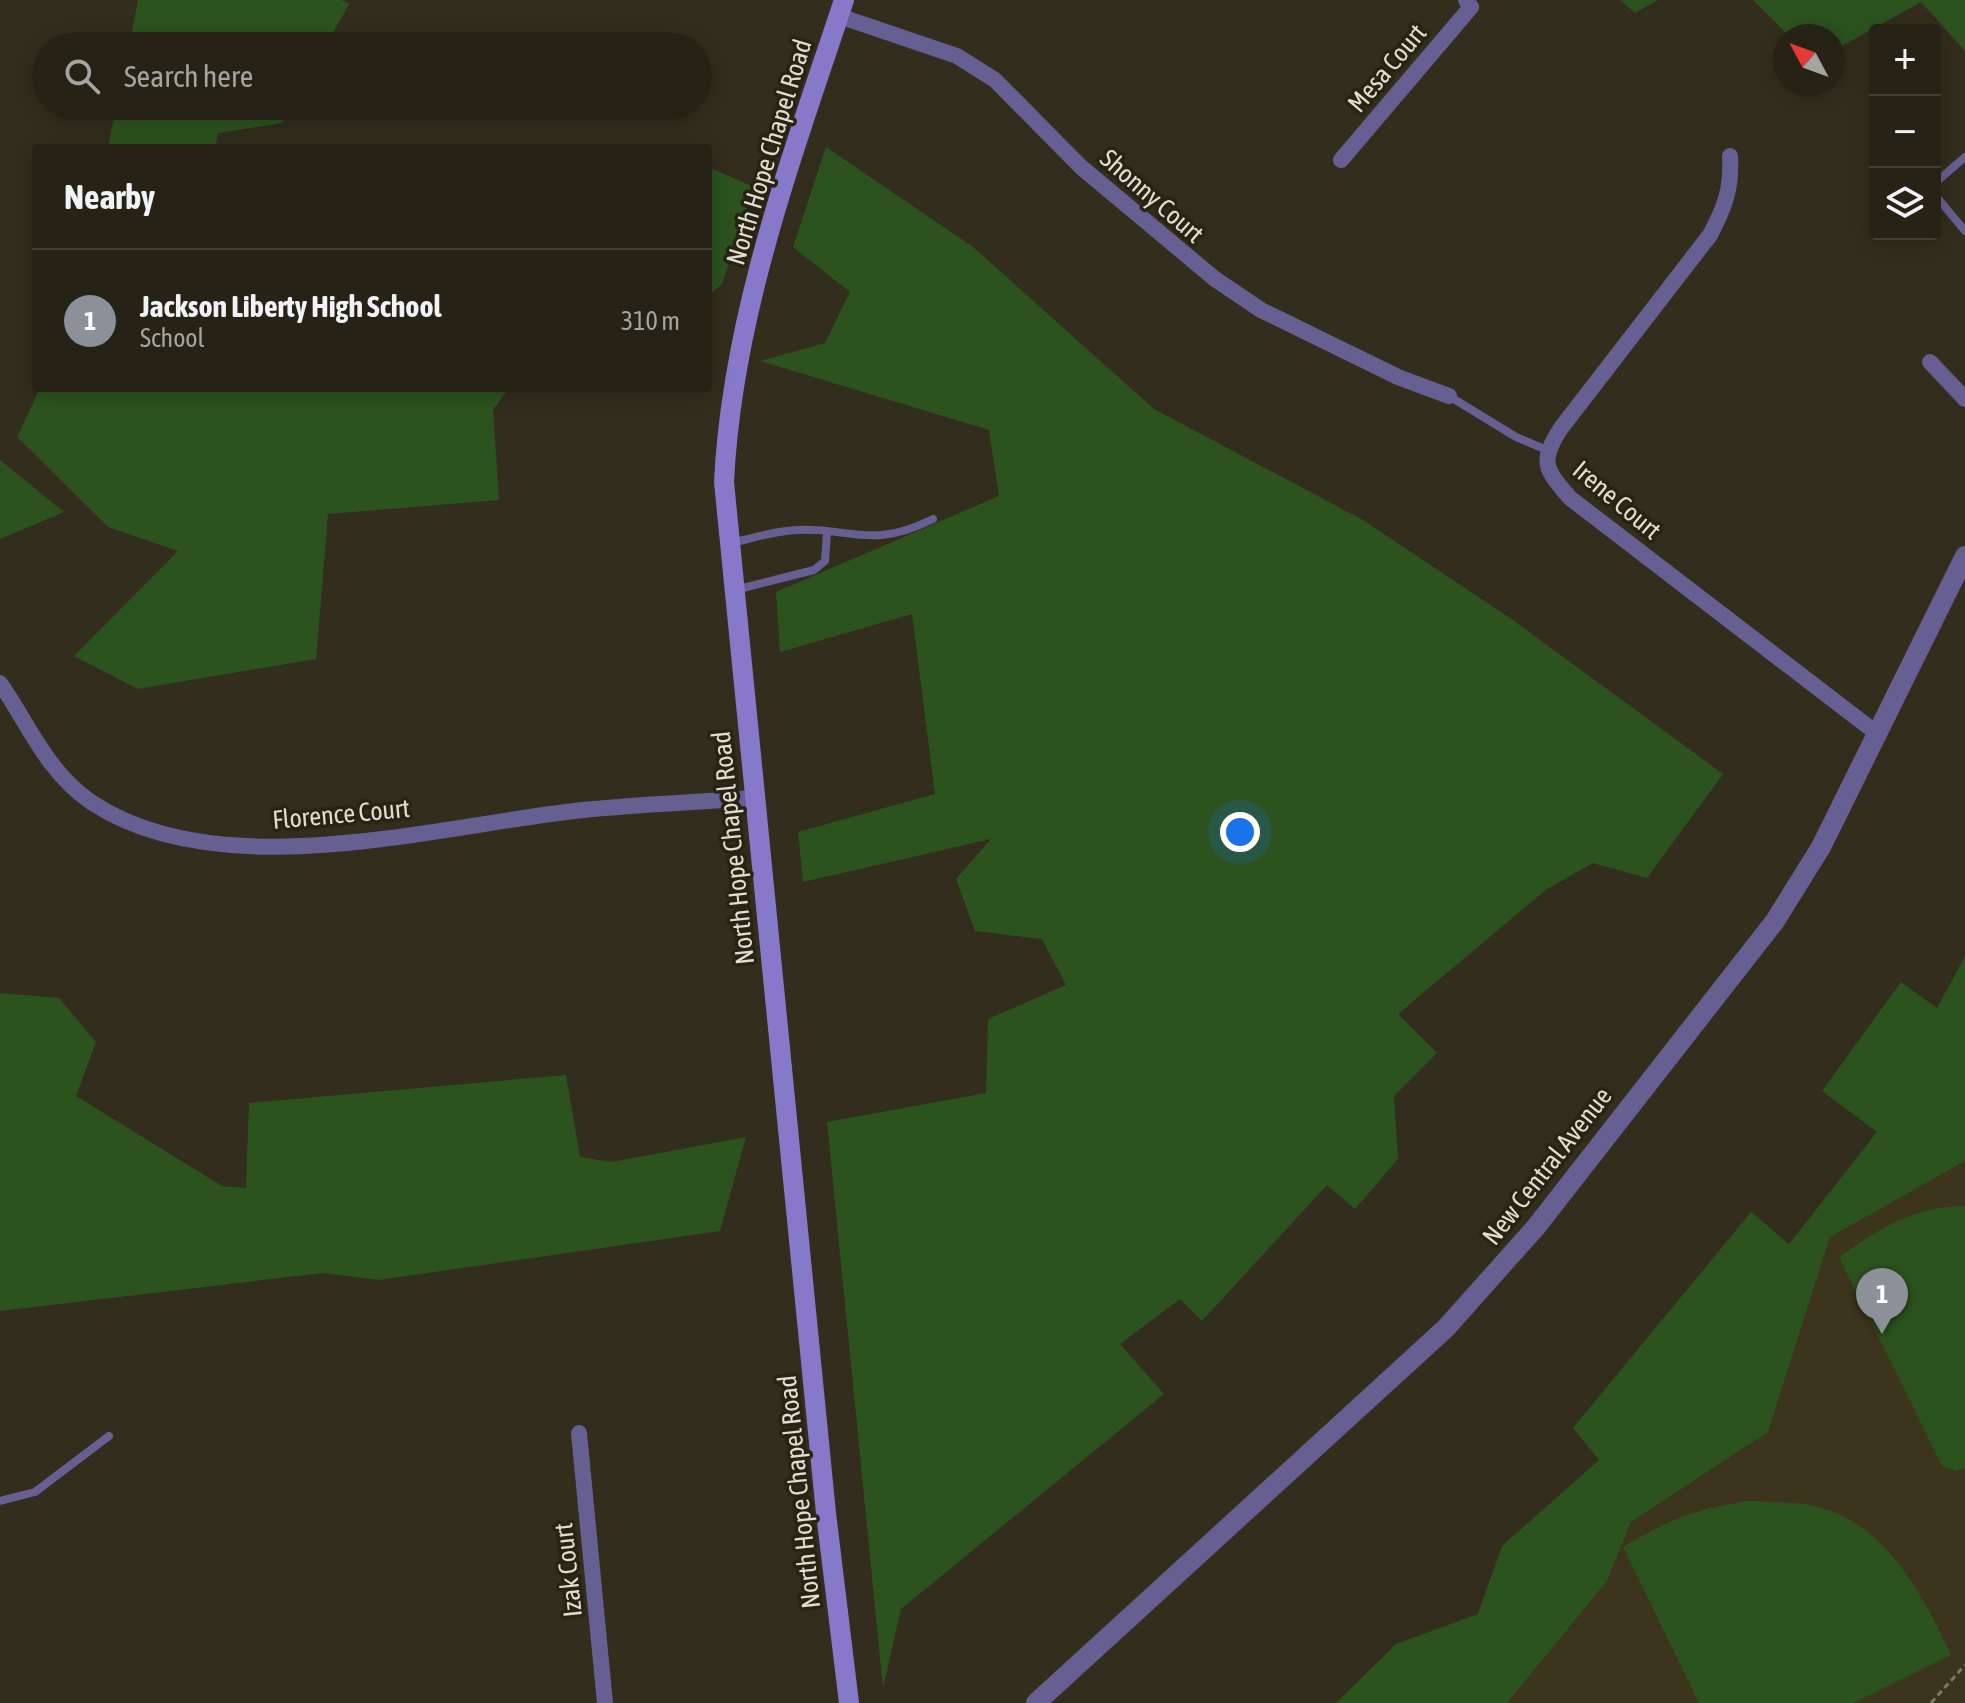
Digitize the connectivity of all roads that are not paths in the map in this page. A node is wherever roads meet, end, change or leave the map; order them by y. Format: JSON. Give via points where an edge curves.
{"nodes":[{"id":1,"x":1468,"y":3,"type":"edge"},
{"id":2,"x":841,"y":8,"type":"edge"},
{"id":3,"x":1730,"y":156,"type":"dead end"},
{"id":4,"x":1965,"y":157,"type":"edge"},
{"id":5,"x":1341,"y":160,"type":"dead end"},
{"id":6,"x":1941,"y":178,"type":"edge"},
{"id":7,"x":1941,"y":202,"type":"edge"},
{"id":8,"x":1965,"y":231,"type":"edge"},
{"id":9,"x":1930,"y":362,"type":"dead end"},
{"id":10,"x":1449,"y":396,"type":"joint"},
{"id":11,"x":1965,"y":399,"type":"edge"},
{"id":12,"x":1547,"y":450,"type":"junction"},
{"id":13,"x":933,"y":519,"type":"dead end"},
{"id":14,"x":827,"y":533,"type":"junction"},
{"id":15,"x":728,"y":543,"type":"junction"},
{"id":16,"x":1965,"y":556,"type":"edge"},
{"id":17,"x":732,"y":591,"type":"junction"},
{"id":18,"x":0,"y":683,"type":"edge"},
{"id":19,"x":1879,"y":735,"type":"junction"},
{"id":20,"x":753,"y":798,"type":"junction"},
{"id":21,"x":579,"y":1433,"type":"dead end"},
{"id":22,"x":109,"y":1436,"type":"dead end"},
{"id":23,"x":0,"y":1501,"type":"edge"},
{"id":24,"x":605,"y":1703,"type":"edge"},
{"id":25,"x":849,"y":1703,"type":"edge"},
{"id":26,"x":1036,"y":1703,"type":"edge"}],
"edges":[{"from":1,"to":5,"type":"street","name":"Mesa Court"},
{"from":2,"to":10,"type":"street","name":"Shonny Court","via":[[957,56],[995,80],[1081,167],[1215,279],[1275,317]]},
{"from":2,"to":15,"type":"main road","name":"North Hope Chapel Road","via":[[768,238],[736,363],[725,467]]},
{"from":3,"to":12,"type":"street","name":"Irene Court","via":[[1728,202],[1710,235]]},
{"from":4,"to":6,"type":"lane"},
{"from":7,"to":8,"type":"lane"},
{"from":9,"to":11,"type":"street"},
{"from":10,"to":12,"type":"lane"},
{"from":12,"to":19,"type":"street","name":"Irene Court","via":[[1548,473],[1570,498]]},
{"from":13,"to":14,"type":"lane","via":[[880,538]]},
{"from":14,"to":15,"type":"lane","via":[[788,530]]},
{"from":14,"to":17,"type":"lane","via":[[825,561],[814,570]]},
{"from":15,"to":17,"type":"main road","name":"North Hope Chapel Road"},
{"from":16,"to":19,"type":"street","name":"New Central Avenue"},
{"from":17,"to":20,"type":"main road","name":"North Hope Chapel Road"},
{"from":18,"to":20,"type":"street","name":"Florence Court","via":[[50,764],[90,801],[116,816],[196,843],[296,847],[569,811]]},
{"from":19,"to":26,"type":"street","name":"New Central Avenue","via":[[1821,847],[1775,921],[1536,1227],[1446,1328]]},
{"from":20,"to":25,"type":"main road","name":"North Hope Chapel Road"},
{"from":21,"to":24,"type":"street","name":"Izak Court"},
{"from":22,"to":23,"type":"lane","via":[[35,1492]]}]}
